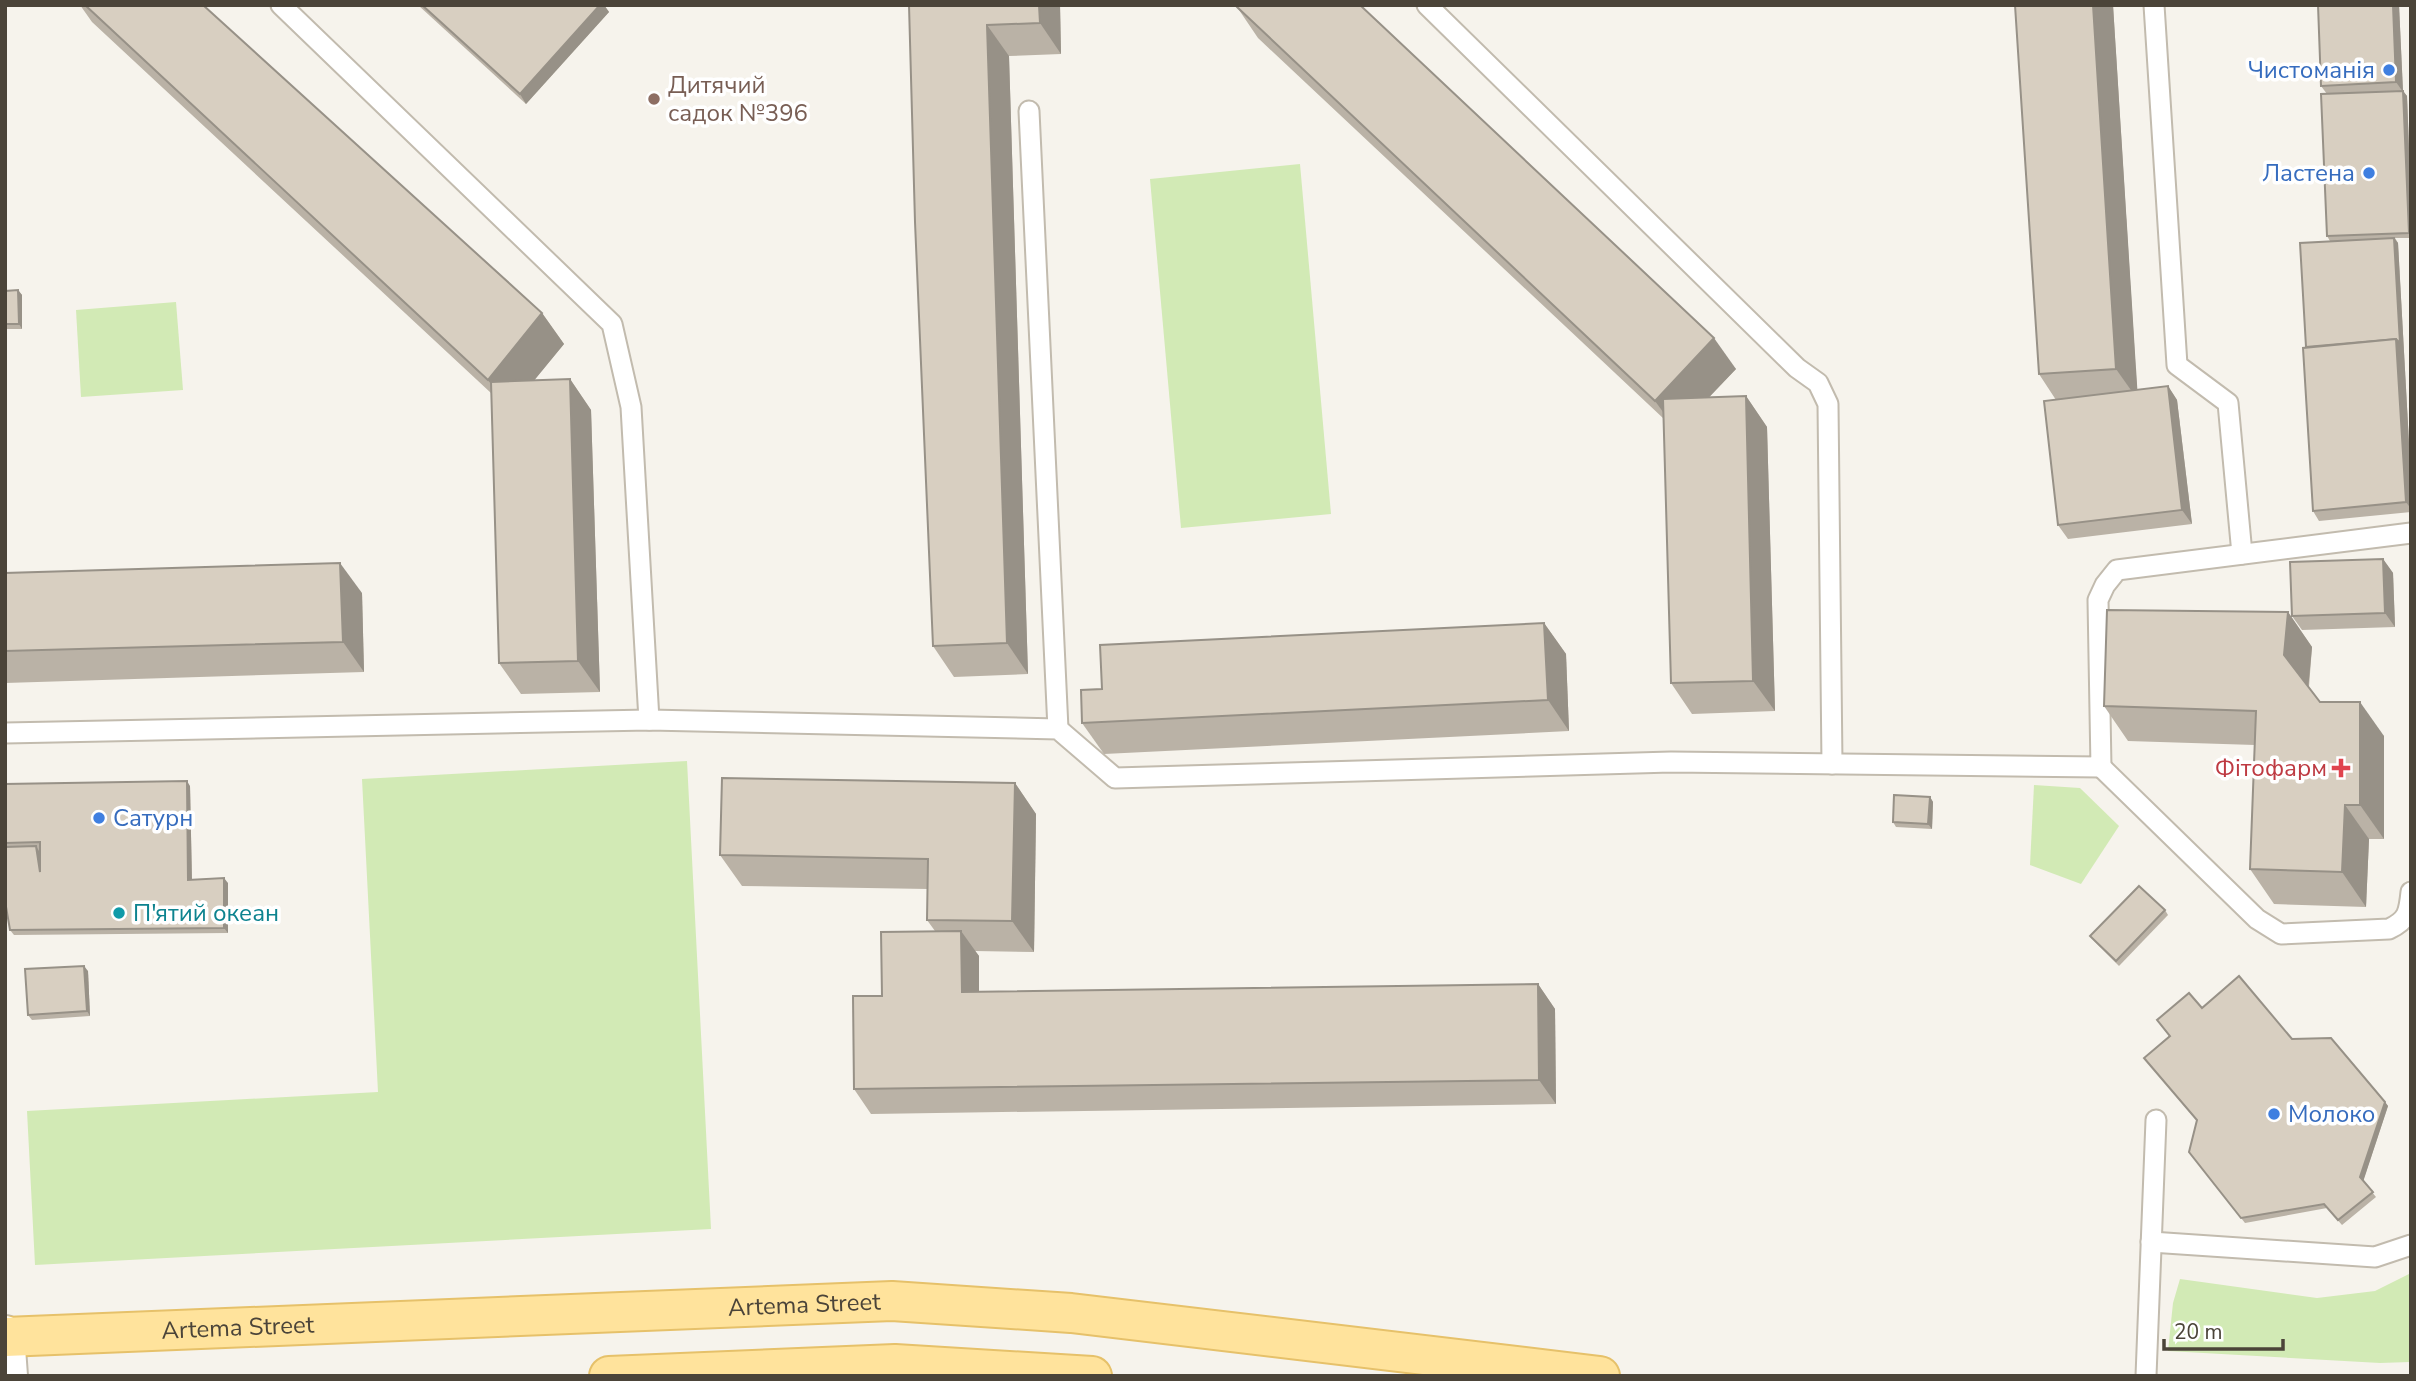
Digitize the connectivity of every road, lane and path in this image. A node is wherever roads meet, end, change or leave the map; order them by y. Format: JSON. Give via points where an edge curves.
{"nodes":[{"id":1,"x":282,"y":5,"type":"edge"},
{"id":2,"x":1427,"y":5,"type":"edge"},
{"id":3,"x":2154,"y":5,"type":"edge"},
{"id":4,"x":1030,"y":111,"type":"dead end"},
{"id":5,"x":2411,"y":533,"type":"edge"},
{"id":6,"x":2242,"y":554,"type":"junction"},
{"id":7,"x":649,"y":720,"type":"junction"},
{"id":8,"x":1058,"y":729,"type":"junction"},
{"id":9,"x":5,"y":733,"type":"edge"},
{"id":10,"x":1832,"y":764,"type":"junction"},
{"id":11,"x":2101,"y":767,"type":"junction"},
{"id":12,"x":2411,"y":892,"type":"edge"},
{"id":13,"x":2156,"y":1120,"type":"dead end"},
{"id":14,"x":2151,"y":1242,"type":"junction"},
{"id":15,"x":2411,"y":1244,"type":"edge"},
{"id":16,"x":5,"y":1336,"type":"edge"},
{"id":17,"x":8,"y":1376,"type":"edge"},
{"id":18,"x":609,"y":1376,"type":"edge"},
{"id":19,"x":1092,"y":1376,"type":"edge"},
{"id":20,"x":1600,"y":1376,"type":"edge"},
{"id":21,"x":2146,"y":1376,"type":"edge"}],
"edges":[{"from":1,"to":7,"type":"lane","via":[[612,324],[631,407]]},
{"from":2,"to":10,"type":"lane","via":[[1797,368],[1818,383],[1828,404]]},
{"from":3,"to":6,"type":"lane","via":[[2177,365],[2228,403]]},
{"from":4,"to":8,"type":"lane"},
{"from":5,"to":6,"type":"lane"},
{"from":6,"to":11,"type":"lane","via":[[2117,570],[2105,585],[2098,600]]},
{"from":7,"to":8,"type":"lane"},
{"from":7,"to":9,"type":"lane"},
{"from":8,"to":10,"type":"lane","via":[[1115,778],[1671,762]]},
{"from":10,"to":11,"type":"lane"},
{"from":11,"to":12,"type":"lane","via":[[2258,919],[2281,934],[2389,929],[2408,915]]},
{"from":13,"to":14,"type":"lane"},
{"from":14,"to":15,"type":"lane","via":[[2375,1257]]},
{"from":14,"to":21,"type":"lane"},
{"from":16,"to":17,"type":"street"},
{"from":16,"to":20,"type":"main road","name":"Artema Street","via":[[892,1301],[1071,1313]]},
{"from":18,"to":19,"type":"main road","via":[[895,1364]]}]}
